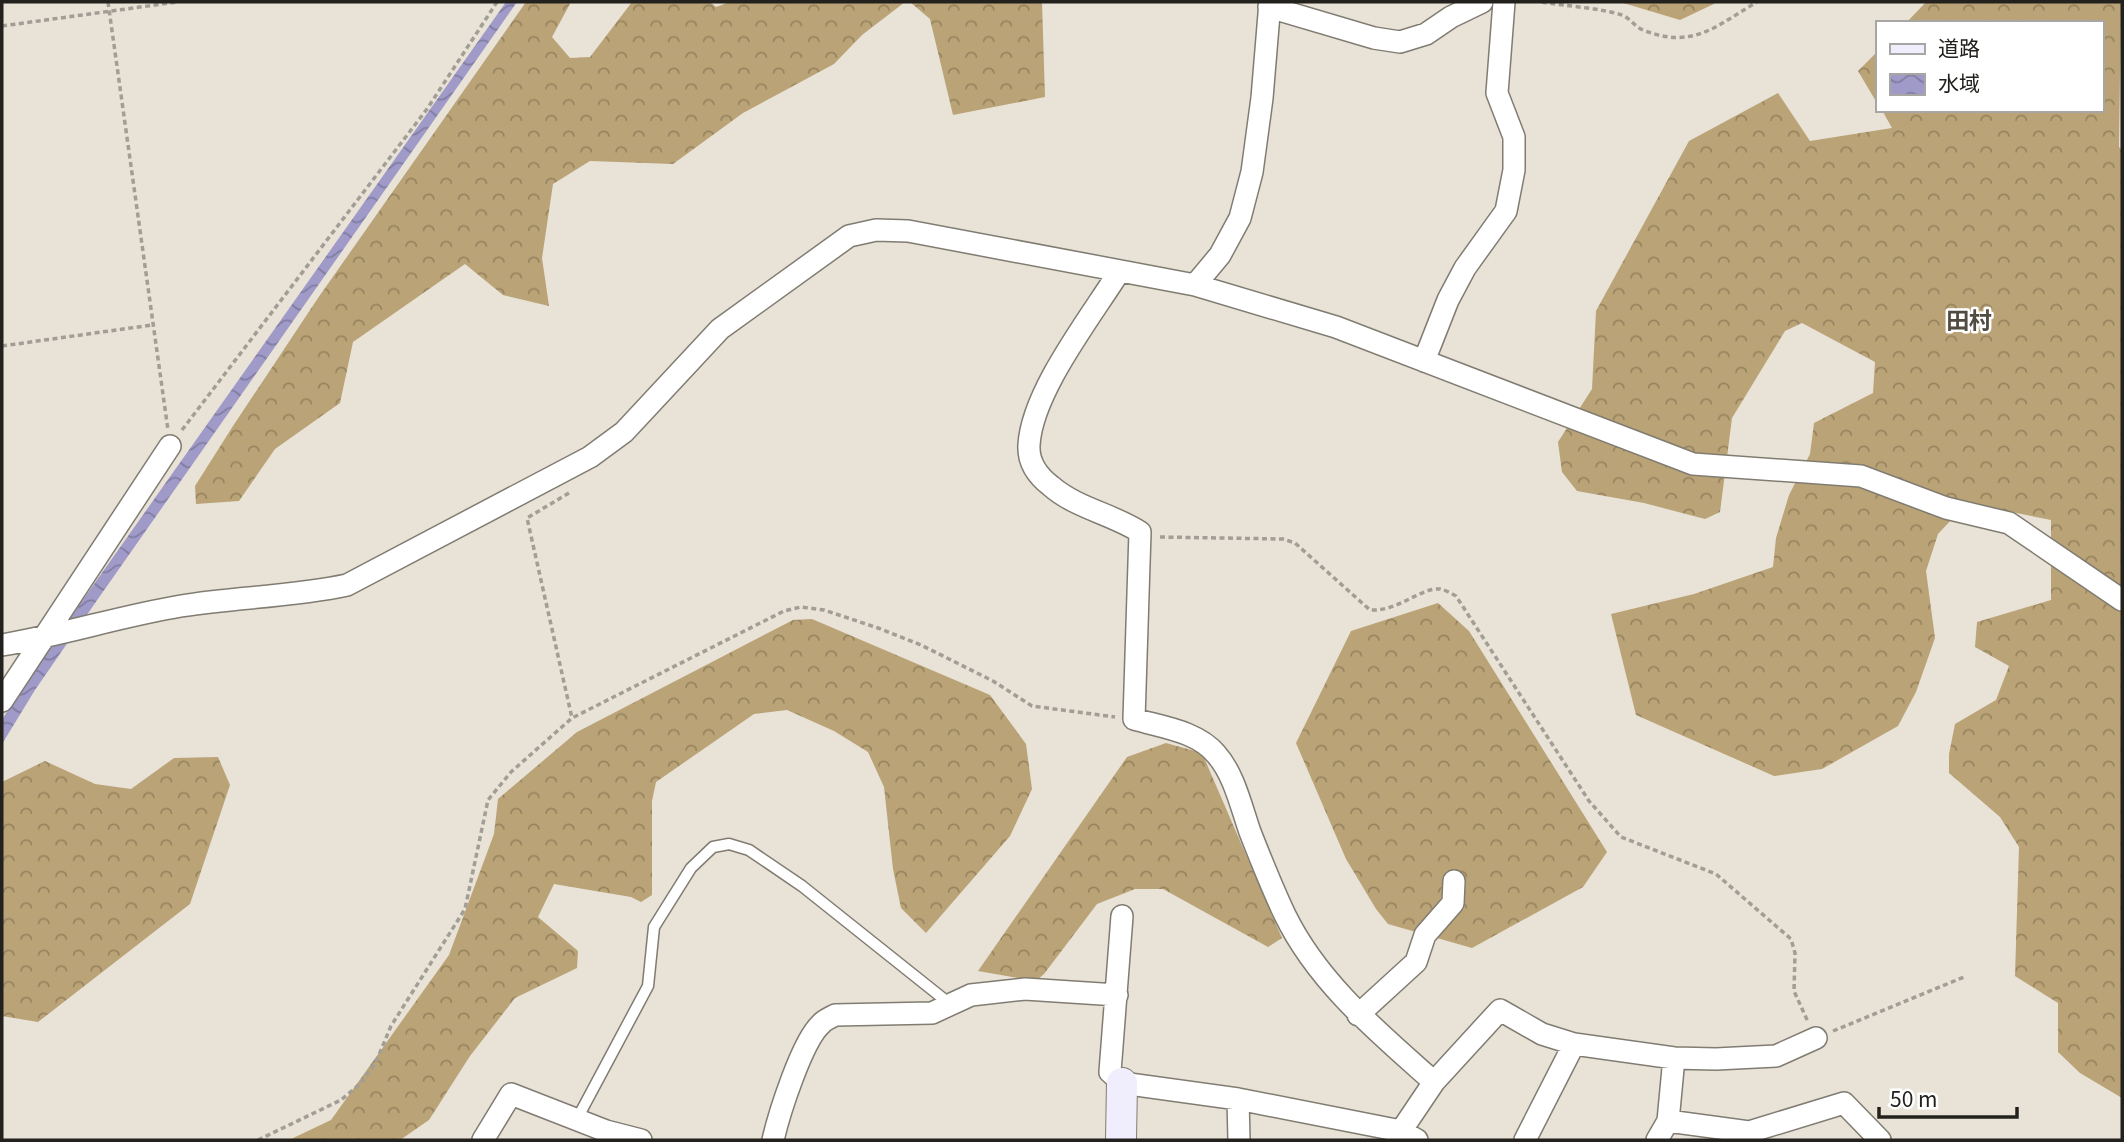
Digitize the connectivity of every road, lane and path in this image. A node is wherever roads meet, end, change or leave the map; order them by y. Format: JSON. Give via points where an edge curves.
{"nodes":[{"id":1,"x":108,"y":2,"type":"edge"},
{"id":2,"x":177,"y":2,"type":"edge"},
{"id":3,"x":497,"y":2,"type":"edge"},
{"id":4,"x":1482,"y":2,"type":"edge"},
{"id":5,"x":1503,"y":2,"type":"edge"},
{"id":6,"x":1542,"y":2,"type":"edge"},
{"id":7,"x":1757,"y":2,"type":"edge"},
{"id":8,"x":1270,"y":4,"type":"edge"},
{"id":9,"x":110,"y":11,"type":"junction"},
{"id":10,"x":2,"y":26,"type":"edge"},
{"id":11,"x":1119,"y":272,"type":"junction"},
{"id":12,"x":1195,"y":285,"type":"junction"},
{"id":13,"x":153,"y":325,"type":"junction"},
{"id":14,"x":2,"y":346,"type":"edge"},
{"id":15,"x":1424,"y":361,"type":"junction"},
{"id":16,"x":170,"y":446,"type":"junction"},
{"id":17,"x":570,"y":491,"type":"dead end"},
{"id":18,"x":1140,"y":537,"type":"junction"},
{"id":19,"x":2122,"y":600,"type":"edge"},
{"id":20,"x":41,"y":638,"type":"junction"},
{"id":21,"x":2,"y":645,"type":"edge"},
{"id":22,"x":2,"y":675,"type":"edge"},
{"id":23,"x":2,"y":701,"type":"edge"},
{"id":24,"x":572,"y":718,"type":"junction"},
{"id":25,"x":1134,"y":719,"type":"junction"},
{"id":26,"x":1454,"y":881,"type":"dead end"},
{"id":27,"x":1122,"y":916,"type":"dead end"},
{"id":28,"x":1964,"y":977,"type":"dead end"},
{"id":29,"x":1117,"y":996,"type":"junction"},
{"id":30,"x":950,"y":1004,"type":"junction"},
{"id":31,"x":1358,"y":1016,"type":"junction"},
{"id":32,"x":1816,"y":1038,"type":"junction"},
{"id":33,"x":1574,"y":1044,"type":"junction"},
{"id":34,"x":1674,"y":1058,"type":"junction"},
{"id":35,"x":1434,"y":1082,"type":"junction"},
{"id":36,"x":1122,"y":1083,"type":"junction"},
{"id":37,"x":1238,"y":1098,"type":"junction"},
{"id":38,"x":577,"y":1119,"type":"junction"},
{"id":39,"x":1668,"y":1121,"type":"junction"},
{"id":40,"x":1409,"y":1136,"type":"edge"},
{"id":41,"x":1749,"y":1136,"type":"edge"},
{"id":42,"x":258,"y":1140,"type":"edge"},
{"id":43,"x":483,"y":1140,"type":"edge"},
{"id":44,"x":640,"y":1140,"type":"edge"},
{"id":45,"x":773,"y":1140,"type":"edge"},
{"id":46,"x":1121,"y":1140,"type":"edge"},
{"id":47,"x":1239,"y":1140,"type":"edge"},
{"id":48,"x":1525,"y":1140,"type":"edge"},
{"id":49,"x":1657,"y":1140,"type":"edge"},
{"id":50,"x":1880,"y":1140,"type":"edge"}],
"edges":[{"from":1,"to":9,"type":"path"},
{"from":2,"to":9,"type":"path"},
{"from":3,"to":16,"type":"path","via":[[427,109]]},
{"from":4,"to":8,"type":"street","via":[[1426,34],[1400,41],[1374,38]]},
{"from":5,"to":15,"type":"street","via":[[1497,93],[1514,137],[1514,170],[1506,211],[1465,268]]},
{"from":6,"to":7,"type":"path","via":[[1624,15],[1639,29],[1683,40]]},
{"from":8,"to":12,"type":"street","via":[[1252,172],[1240,218],[1220,255]]},
{"from":9,"to":10,"type":"path"},
{"from":9,"to":13,"type":"path"},
{"from":11,"to":12,"type":"street"},
{"from":11,"to":18,"type":"street","via":[[1045,389],[1029,448],[1034,470],[1051,487],[1075,503],[1121,520],[1140,532]]},
{"from":11,"to":20,"type":"street","via":[[908,231],[876,230],[849,236],[720,329],[624,432],[590,457],[347,585],[179,606]]},
{"from":12,"to":15,"type":"street","via":[[1336,327]]},
{"from":13,"to":14,"type":"path"},
{"from":13,"to":16,"type":"path"},
{"from":15,"to":19,"type":"street","via":[[1693,464],[1861,476],[1946,508],[2009,523]]},
{"from":16,"to":20,"type":"street"},
{"from":17,"to":24,"type":"path","via":[[527,518]]},
{"from":18,"to":25,"type":"street"},
{"from":18,"to":32,"type":"path","via":[[1283,539],[1295,543],[1370,610],[1384,611],[1433,589],[1456,596],[1589,801],[1621,837],[1716,874],[1791,939],[1794,991]]},
{"from":20,"to":21,"type":"street"},
{"from":20,"to":22,"type":"street"},
{"from":20,"to":23,"type":"street"},
{"from":24,"to":25,"type":"path","via":[[784,611],[801,607],[824,610],[921,645],[1032,706]]},
{"from":24,"to":42,"type":"path","via":[[511,772],[488,800],[465,909],[360,1084],[341,1100]]},
{"from":25,"to":31,"type":"street","via":[[1202,741],[1217,754],[1287,918]]},
{"from":26,"to":31,"type":"street","via":[[1453,903],[1425,934],[1416,962]]},
{"from":27,"to":29,"type":"street"},
{"from":28,"to":32,"type":"path"},
{"from":29,"to":30,"type":"street","via":[[1025,989],[971,995]]},
{"from":29,"to":36,"type":"street","via":[[1111,1072]]},
{"from":30,"to":38,"type":"lane","via":[[802,886],[749,850],[729,844],[713,847],[691,868],[654,927],[649,986]]},
{"from":30,"to":45,"type":"street","via":[[932,1013],[835,1016],[822,1022],[812,1034],[780,1109]]},
{"from":31,"to":35,"type":"street"},
{"from":32,"to":34,"type":"street","via":[[1776,1056]]},
{"from":33,"to":34,"type":"street"},
{"from":33,"to":35,"type":"street","via":[[1542,1034],[1500,1010]]},
{"from":33,"to":48,"type":"street"},
{"from":34,"to":39,"type":"street"},
{"from":35,"to":40,"type":"street"},
{"from":36,"to":37,"type":"street"},
{"from":36,"to":46,"type":"street"},
{"from":37,"to":40,"type":"street"},
{"from":37,"to":47,"type":"street"},
{"from":38,"to":43,"type":"street","via":[[511,1094]]},
{"from":38,"to":44,"type":"street"},
{"from":39,"to":41,"type":"street"},
{"from":39,"to":49,"type":"street"},
{"from":41,"to":50,"type":"street","via":[[1844,1103]]}]}
